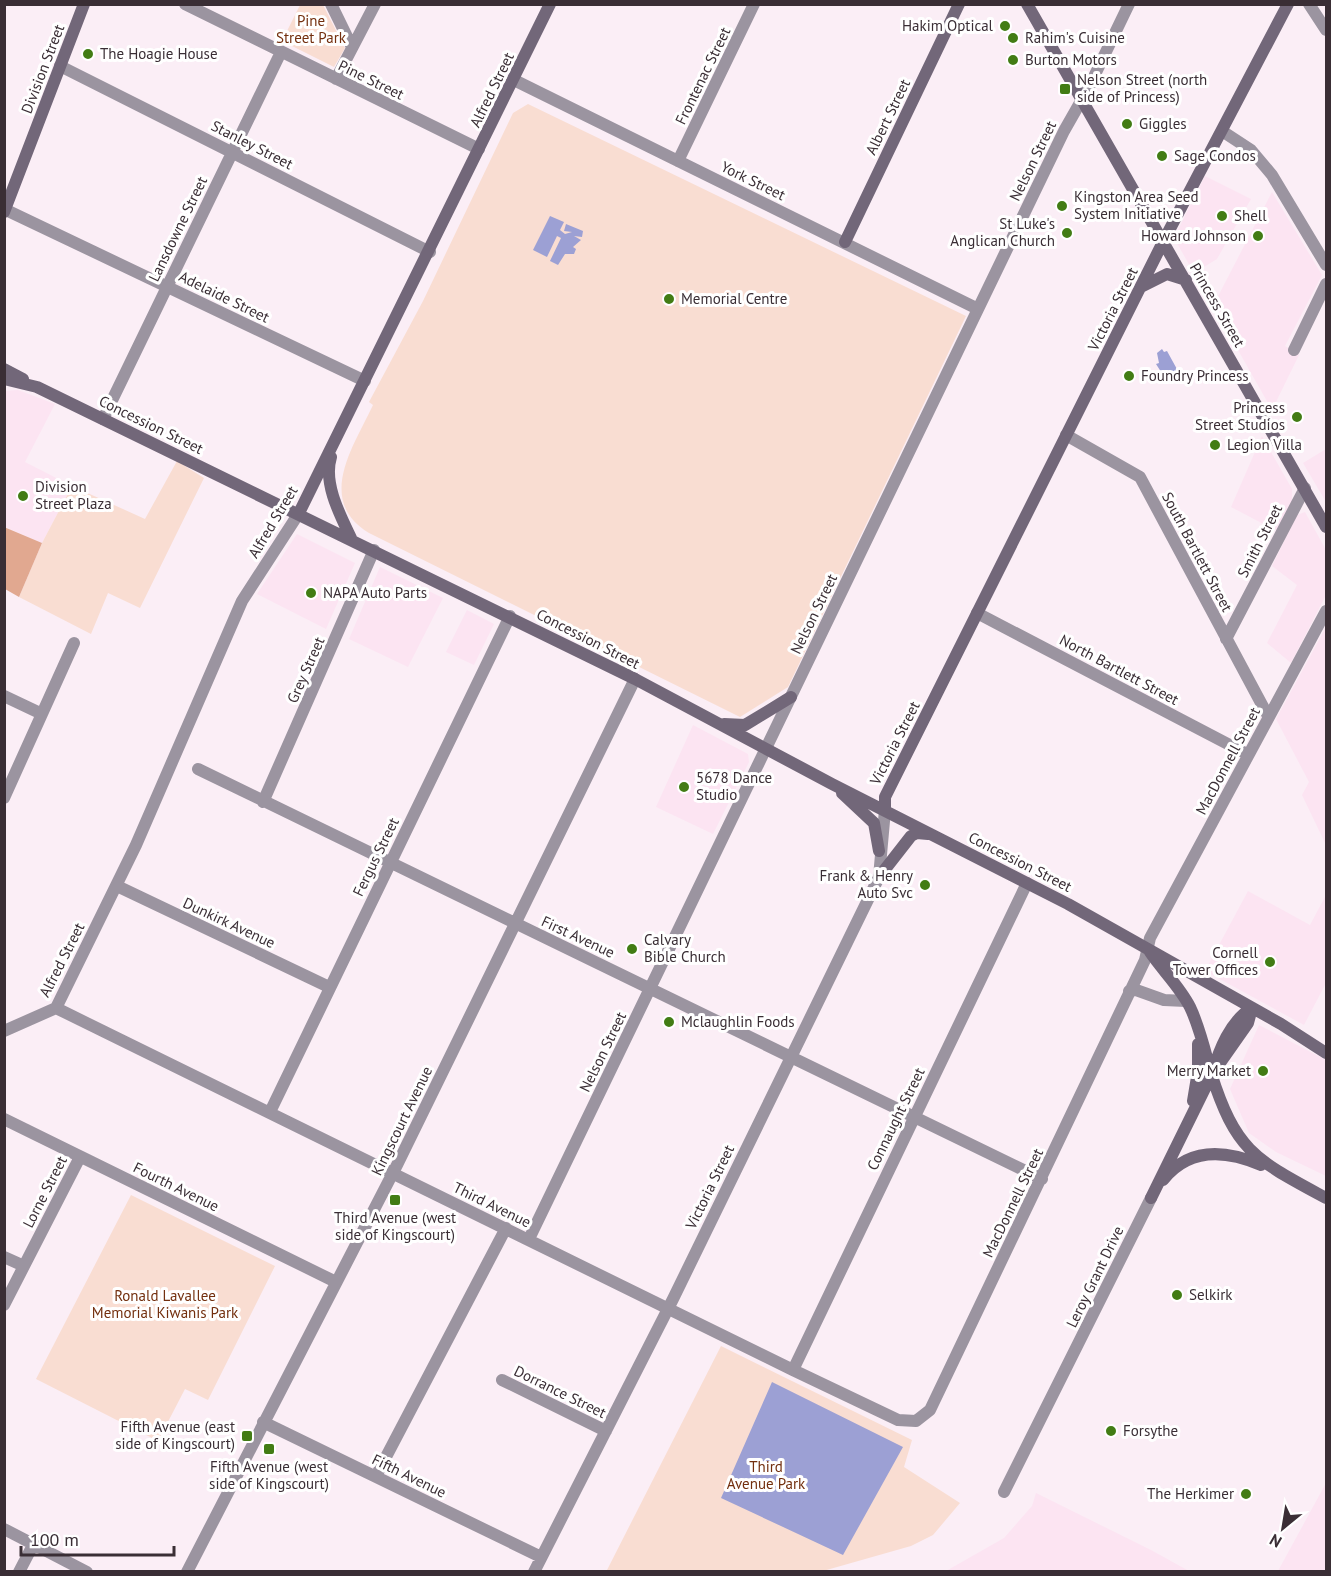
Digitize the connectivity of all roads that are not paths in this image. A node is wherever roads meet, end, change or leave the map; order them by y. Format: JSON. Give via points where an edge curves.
{"nodes":[{"id":1,"x":84,"y":4,"type":"edge"},
{"id":2,"x":185,"y":4,"type":"edge"},
{"id":3,"x":331,"y":4,"type":"edge"},
{"id":4,"x":375,"y":4,"type":"edge"},
{"id":5,"x":550,"y":4,"type":"edge"},
{"id":6,"x":754,"y":4,"type":"edge"},
{"id":7,"x":959,"y":4,"type":"edge"},
{"id":8,"x":1027,"y":4,"type":"edge"},
{"id":9,"x":1129,"y":4,"type":"edge"},
{"id":10,"x":1288,"y":4,"type":"edge"},
{"id":11,"x":1309,"y":4,"type":"edge"},
{"id":12,"x":1326,"y":30,"type":"edge"},
{"id":13,"x":352,"y":47,"type":"junction"},
{"id":14,"x":281,"y":52,"type":"junction"},
{"id":15,"x":60,"y":66,"type":"junction"},
{"id":16,"x":336,"y":79,"type":"junction"},
{"id":17,"x":514,"y":80,"type":"junction"},
{"id":18,"x":1083,"y":100,"type":"junction"},
{"id":19,"x":1222,"y":132,"type":"junction"},
{"id":20,"x":479,"y":149,"type":"junction"},
{"id":21,"x":232,"y":152,"type":"junction"},
{"id":22,"x":678,"y":161,"type":"junction"},
{"id":23,"x":5,"y":210,"type":"edge"},
{"id":24,"x":845,"y":242,"type":"junction"},
{"id":25,"x":1163,"y":242,"type":"junction"},
{"id":26,"x":430,"y":252,"type":"junction"},
{"id":27,"x":1326,"y":265,"type":"edge"},
{"id":28,"x":1185,"y":280,"type":"junction"},
{"id":29,"x":1326,"y":284,"type":"edge"},
{"id":30,"x":167,"y":287,"type":"junction"},
{"id":31,"x":1140,"y":287,"type":"junction"},
{"id":32,"x":978,"y":309,"type":"junction"},
{"id":33,"x":1294,"y":350,"type":"dead end"},
{"id":34,"x":4,"y":369,"type":"edge"},
{"id":35,"x":4,"y":379,"type":"edge"},
{"id":36,"x":365,"y":381,"type":"junction"},
{"id":37,"x":37,"y":387,"type":"junction"},
{"id":38,"x":103,"y":419,"type":"junction"},
{"id":39,"x":1066,"y":435,"type":"junction"},
{"id":40,"x":336,"y":439,"type":"junction"},
{"id":41,"x":1305,"y":488,"type":"junction"},
{"id":42,"x":299,"y":513,"type":"junction"},
{"id":43,"x":1326,"y":527,"type":"edge"},
{"id":44,"x":351,"y":538,"type":"junction"},
{"id":45,"x":374,"y":549,"type":"junction"},
{"id":46,"x":1326,"y":611,"type":"edge"},
{"id":47,"x":977,"y":612,"type":"junction"},
{"id":48,"x":510,"y":616,"type":"junction"},
{"id":49,"x":1226,"y":639,"type":"junction"},
{"id":50,"x":74,"y":643,"type":"dead end"},
{"id":51,"x":634,"y":679,"type":"junction"},
{"id":52,"x":4,"y":696,"type":"edge"},
{"id":53,"x":791,"y":697,"type":"junction"},
{"id":54,"x":42,"y":714,"type":"junction"},
{"id":55,"x":1268,"y":716,"type":"junction"},
{"id":56,"x":718,"y":723,"type":"junction"},
{"id":57,"x":765,"y":748,"type":"junction"},
{"id":58,"x":1247,"y":754,"type":"junction"},
{"id":59,"x":198,"y":769,"type":"dead end"},
{"id":60,"x":832,"y":784,"type":"junction"},
{"id":61,"x":4,"y":798,"type":"edge"},
{"id":62,"x":263,"y":802,"type":"junction"},
{"id":63,"x":885,"y":810,"type":"junction"},
{"id":64,"x":932,"y":834,"type":"junction"},
{"id":65,"x":879,"y":851,"type":"junction"},
{"id":66,"x":390,"y":863,"type":"junction"},
{"id":67,"x":879,"y":877,"type":"junction"},
{"id":68,"x":1028,"y":883,"type":"junction"},
{"id":69,"x":117,"y":886,"type":"junction"},
{"id":70,"x":515,"y":924,"type":"junction"},
{"id":71,"x":1147,"y":948,"type":"junction"},
{"id":72,"x":329,"y":987,"type":"junction"},
{"id":73,"x":650,"y":988,"type":"junction"},
{"id":74,"x":1129,"y":991,"type":"junction"},
{"id":75,"x":1186,"y":1001,"type":"junction"},
{"id":76,"x":56,"y":1008,"type":"junction"},
{"id":77,"x":1252,"y":1008,"type":"junction"},
{"id":78,"x":1197,"y":1025,"type":"junction"},
{"id":79,"x":4,"y":1031,"type":"edge"},
{"id":80,"x":1326,"y":1053,"type":"edge"},
{"id":81,"x":790,"y":1057,"type":"junction"},
{"id":82,"x":1212,"y":1074,"type":"junction"},
{"id":83,"x":270,"y":1112,"type":"junction"},
{"id":84,"x":915,"y":1115,"type":"junction"},
{"id":85,"x":4,"y":1119,"type":"edge"},
{"id":86,"x":1188,"y":1121,"type":"junction"},
{"id":87,"x":80,"y":1157,"type":"junction"},
{"id":88,"x":1278,"y":1172,"type":"junction"},
{"id":89,"x":393,"y":1173,"type":"junction"},
{"id":90,"x":1042,"y":1179,"type":"junction"},
{"id":91,"x":1150,"y":1198,"type":"junction"},
{"id":92,"x":1326,"y":1198,"type":"edge"},
{"id":93,"x":506,"y":1228,"type":"junction"},
{"id":94,"x":529,"y":1239,"type":"junction"},
{"id":95,"x":4,"y":1257,"type":"edge"},
{"id":96,"x":24,"y":1266,"type":"junction"},
{"id":97,"x":336,"y":1282,"type":"junction"},
{"id":98,"x":4,"y":1305,"type":"edge"},
{"id":99,"x":668,"y":1308,"type":"junction"},
{"id":100,"x":793,"y":1370,"type":"junction"},
{"id":101,"x":502,"y":1380,"type":"dead end"},
{"id":102,"x":916,"y":1421,"type":"joint"},
{"id":103,"x":263,"y":1422,"type":"junction"},
{"id":104,"x":606,"y":1431,"type":"junction"},
{"id":105,"x":376,"y":1476,"type":"junction"},
{"id":106,"x":1004,"y":1492,"type":"dead end"},
{"id":107,"x":4,"y":1530,"type":"edge"},
{"id":108,"x":33,"y":1545,"type":"junction"},
{"id":109,"x":541,"y":1557,"type":"junction"},
{"id":110,"x":19,"y":1572,"type":"edge"},
{"id":111,"x":87,"y":1572,"type":"edge"},
{"id":112,"x":187,"y":1572,"type":"edge"},
{"id":113,"x":534,"y":1572,"type":"edge"}],
"edges":[{"from":1,"to":15,"type":"main road","name":"Division Street"},
{"from":2,"to":14,"type":"street","name":"Pine Street"},
{"from":3,"to":13,"type":"street"},
{"from":4,"to":13,"type":"street"},
{"from":5,"to":17,"type":"main road","name":"Alfred Street"},
{"from":6,"to":22,"type":"street","name":"Frontenac Street"},
{"from":7,"to":24,"type":"main road","name":"Albert Street"},
{"from":8,"to":18,"type":"main road","name":"Princess Street"},
{"from":9,"to":18,"type":"street","name":"Nelson Street"},
{"from":10,"to":19,"type":"main road","name":"Victoria Street"},
{"from":11,"to":12,"type":"street"},
{"from":13,"to":16,"type":"street"},
{"from":14,"to":16,"type":"street","name":"Pine Street"},
{"from":14,"to":21,"type":"street","name":"Lansdowne Street"},
{"from":15,"to":21,"type":"street","name":"Stanley Street"},
{"from":15,"to":23,"type":"main road","name":"Division Street"},
{"from":16,"to":20,"type":"street","name":"Pine Street"},
{"from":17,"to":20,"type":"main road","name":"Alfred Street"},
{"from":17,"to":22,"type":"street","name":"York Street"},
{"from":18,"to":25,"type":"main road","name":"Princess Street"},
{"from":18,"to":32,"type":"street","name":"Nelson Street","via":[[1064,131]]},
{"from":19,"to":25,"type":"main road","name":"Victoria Street"},
{"from":19,"to":27,"type":"street","via":[[1251,150],[1272,175]]},
{"from":20,"to":26,"type":"main road","name":"Alfred Street"},
{"from":21,"to":26,"type":"street","name":"Stanley Street"},
{"from":21,"to":30,"type":"street","name":"Lansdowne Street"},
{"from":22,"to":24,"type":"street","name":"York Street"},
{"from":23,"to":30,"type":"street","name":"Adelaide Street"},
{"from":24,"to":32,"type":"street","name":"York Street"},
{"from":25,"to":28,"type":"main road","name":"Princess Street"},
{"from":25,"to":31,"type":"main road","name":"Victoria Street"},
{"from":26,"to":36,"type":"main road","name":"Alfred Street"},
{"from":28,"to":31,"type":"main road","via":[[1167,274]]},
{"from":28,"to":41,"type":"main road","name":"Princess Street"},
{"from":29,"to":33,"type":"street"},
{"from":30,"to":36,"type":"street","name":"Adelaide Street"},
{"from":30,"to":38,"type":"street","name":"Lansdowne Street"},
{"from":31,"to":39,"type":"main road","name":"Victoria Street"},
{"from":32,"to":53,"type":"street","name":"Nelson Street"},
{"from":34,"to":37,"type":"main road"},
{"from":35,"to":37,"type":"main road","name":"Concession Street"},
{"from":36,"to":40,"type":"main road","name":"Alfred Street"},
{"from":37,"to":38,"type":"main road","name":"Concession Street"},
{"from":38,"to":42,"type":"main road","name":"Concession Street"},
{"from":39,"to":47,"type":"main road","name":"Victoria Street"},
{"from":39,"to":49,"type":"street","name":"South Bartlett Street","via":[[1140,477]]},
{"from":40,"to":42,"type":"main road","name":"Alfred Street"},
{"from":40,"to":44,"type":"main road","via":[[328,464],[331,487]]},
{"from":41,"to":43,"type":"main road","name":"Princess Street"},
{"from":41,"to":49,"type":"street","name":"Smith Street"},
{"from":42,"to":44,"type":"main road","name":"Concession Street"},
{"from":42,"to":69,"type":"street","name":"Alfred Street","via":[[242,601]]},
{"from":44,"to":45,"type":"main road","name":"Concession Street"},
{"from":45,"to":48,"type":"main road","name":"Concession Street"},
{"from":45,"to":62,"type":"street","name":"Grey Street"},
{"from":46,"to":55,"type":"street","name":"MacDonnell Street"},
{"from":47,"to":58,"type":"street","name":"North Bartlett Street"},
{"from":47,"to":63,"type":"main road","name":"Victoria Street","via":[[885,798]]},
{"from":48,"to":51,"type":"main road","name":"Concession Street"},
{"from":48,"to":66,"type":"street","name":"Fergus Street"},
{"from":49,"to":55,"type":"street","name":"South Bartlett Street"},
{"from":50,"to":54,"type":"street"},
{"from":51,"to":56,"type":"main road","name":"Concession Street"},
{"from":51,"to":70,"type":"street","name":"Kingscourt Avenue"},
{"from":52,"to":54,"type":"street"},
{"from":53,"to":56,"type":"main road","via":[[745,724]]},
{"from":53,"to":57,"type":"street","name":"Nelson Street"},
{"from":54,"to":61,"type":"street"},
{"from":55,"to":58,"type":"street","name":"MacDonnell Street"},
{"from":56,"to":57,"type":"main road","name":"Concession Street"},
{"from":57,"to":60,"type":"main road","name":"Concession Street"},
{"from":57,"to":73,"type":"street","name":"Nelson Street"},
{"from":58,"to":71,"type":"street","name":"MacDonnell Street"},
{"from":59,"to":62,"type":"street","name":"First Avenue"},
{"from":60,"to":63,"type":"main road","name":"Concession Street"},
{"from":60,"to":65,"type":"main road","via":[[872,820]]},
{"from":62,"to":66,"type":"street","name":"First Avenue"},
{"from":63,"to":64,"type":"main road","name":"Concession Street"},
{"from":63,"to":65,"type":"street","name":"Victoria Street"},
{"from":64,"to":67,"type":"main road","via":[[911,836]]},
{"from":64,"to":68,"type":"main road","name":"Concession Street"},
{"from":65,"to":67,"type":"street","name":"Victoria Street"},
{"from":66,"to":70,"type":"street","name":"First Avenue"},
{"from":66,"to":72,"type":"street","name":"Fergus Street"},
{"from":67,"to":81,"type":"street","name":"Victoria Street"},
{"from":68,"to":71,"type":"main road","name":"Concession Street"},
{"from":68,"to":84,"type":"street","name":"Connaught Street"},
{"from":69,"to":72,"type":"street","name":"Dunkirk Avenue"},
{"from":69,"to":76,"type":"street","name":"Alfred Street"},
{"from":70,"to":73,"type":"street","name":"First Avenue"},
{"from":70,"to":89,"type":"street","name":"Kingscourt Avenue"},
{"from":71,"to":74,"type":"street","name":"MacDonnell Street"},
{"from":71,"to":75,"type":"main road","name":"Concession Street"},
{"from":71,"to":77,"type":"main road","name":"Concession Street"},
{"from":72,"to":83,"type":"street","name":"Fergus Street"},
{"from":73,"to":81,"type":"street","name":"First Avenue"},
{"from":73,"to":94,"type":"street","name":"Nelson Street"},
{"from":74,"to":75,"type":"street"},
{"from":74,"to":90,"type":"street","name":"MacDonnell Street"},
{"from":75,"to":78,"type":"main road","name":"Concession Street"},
{"from":76,"to":79,"type":"street","name":"Alfred Street"},
{"from":76,"to":83,"type":"street","name":"Third Avenue"},
{"from":77,"to":80,"type":"main road","name":"Concession Street"},
{"from":77,"to":82,"type":"main road","name":"Leroy Grant Drive","via":[[1248,1023]]},
{"from":78,"to":82,"type":"main road","name":"Concession Street"},
{"from":78,"to":86,"type":"main road","via":[[1197,1086]]},
{"from":81,"to":84,"type":"street","name":"First Avenue"},
{"from":81,"to":99,"type":"street","name":"Victoria Street"},
{"from":82,"to":86,"type":"main road","name":"Leroy Grant Drive"},
{"from":82,"to":88,"type":"main road","name":"Concession Street","via":[[1223,1111],[1238,1137]]},
{"from":83,"to":89,"type":"street","name":"Third Avenue"},
{"from":84,"to":90,"type":"street","name":"First Avenue"},
{"from":84,"to":100,"type":"street","name":"Connaught Street"},
{"from":85,"to":87,"type":"street","name":"Fourth Avenue"},
{"from":86,"to":91,"type":"main road","name":"Leroy Grant Drive"},
{"from":87,"to":96,"type":"street","name":"Lorne Street"},
{"from":87,"to":97,"type":"street","name":"Fourth Avenue"},
{"from":88,"to":91,"type":"main road","via":[[1231,1155],[1206,1153],[1179,1166]]},
{"from":88,"to":92,"type":"main road","name":"Concession Street"},
{"from":89,"to":93,"type":"street","name":"Third Avenue"},
{"from":89,"to":97,"type":"street","name":"Kingscourt Avenue"},
{"from":90,"to":102,"type":"street","name":"MacDonnell Street","via":[[930,1410]]},
{"from":91,"to":106,"type":"street","name":"Leroy Grant Drive"},
{"from":93,"to":94,"type":"street","name":"Third Avenue"},
{"from":93,"to":105,"type":"street"},
{"from":94,"to":99,"type":"street","name":"Third Avenue"},
{"from":95,"to":96,"type":"street"},
{"from":96,"to":98,"type":"street","name":"Lorne Street"},
{"from":97,"to":103,"type":"street","name":"Kingscourt Avenue"},
{"from":99,"to":100,"type":"street","name":"Third Avenue"},
{"from":99,"to":104,"type":"street","name":"Victoria Street"},
{"from":100,"to":102,"type":"street","name":"Third Avenue","via":[[898,1420]]},
{"from":101,"to":104,"type":"street","name":"Dorrance Street"},
{"from":103,"to":105,"type":"street","name":"Fifth Avenue"},
{"from":103,"to":112,"type":"street","name":"Kingscourt Avenue"},
{"from":104,"to":109,"type":"street","name":"Victoria Street"},
{"from":105,"to":109,"type":"street","name":"Fifth Avenue"},
{"from":107,"to":108,"type":"street"},
{"from":108,"to":110,"type":"street"},
{"from":108,"to":111,"type":"street"},
{"from":109,"to":113,"type":"street","name":"Victoria Street"}]}
